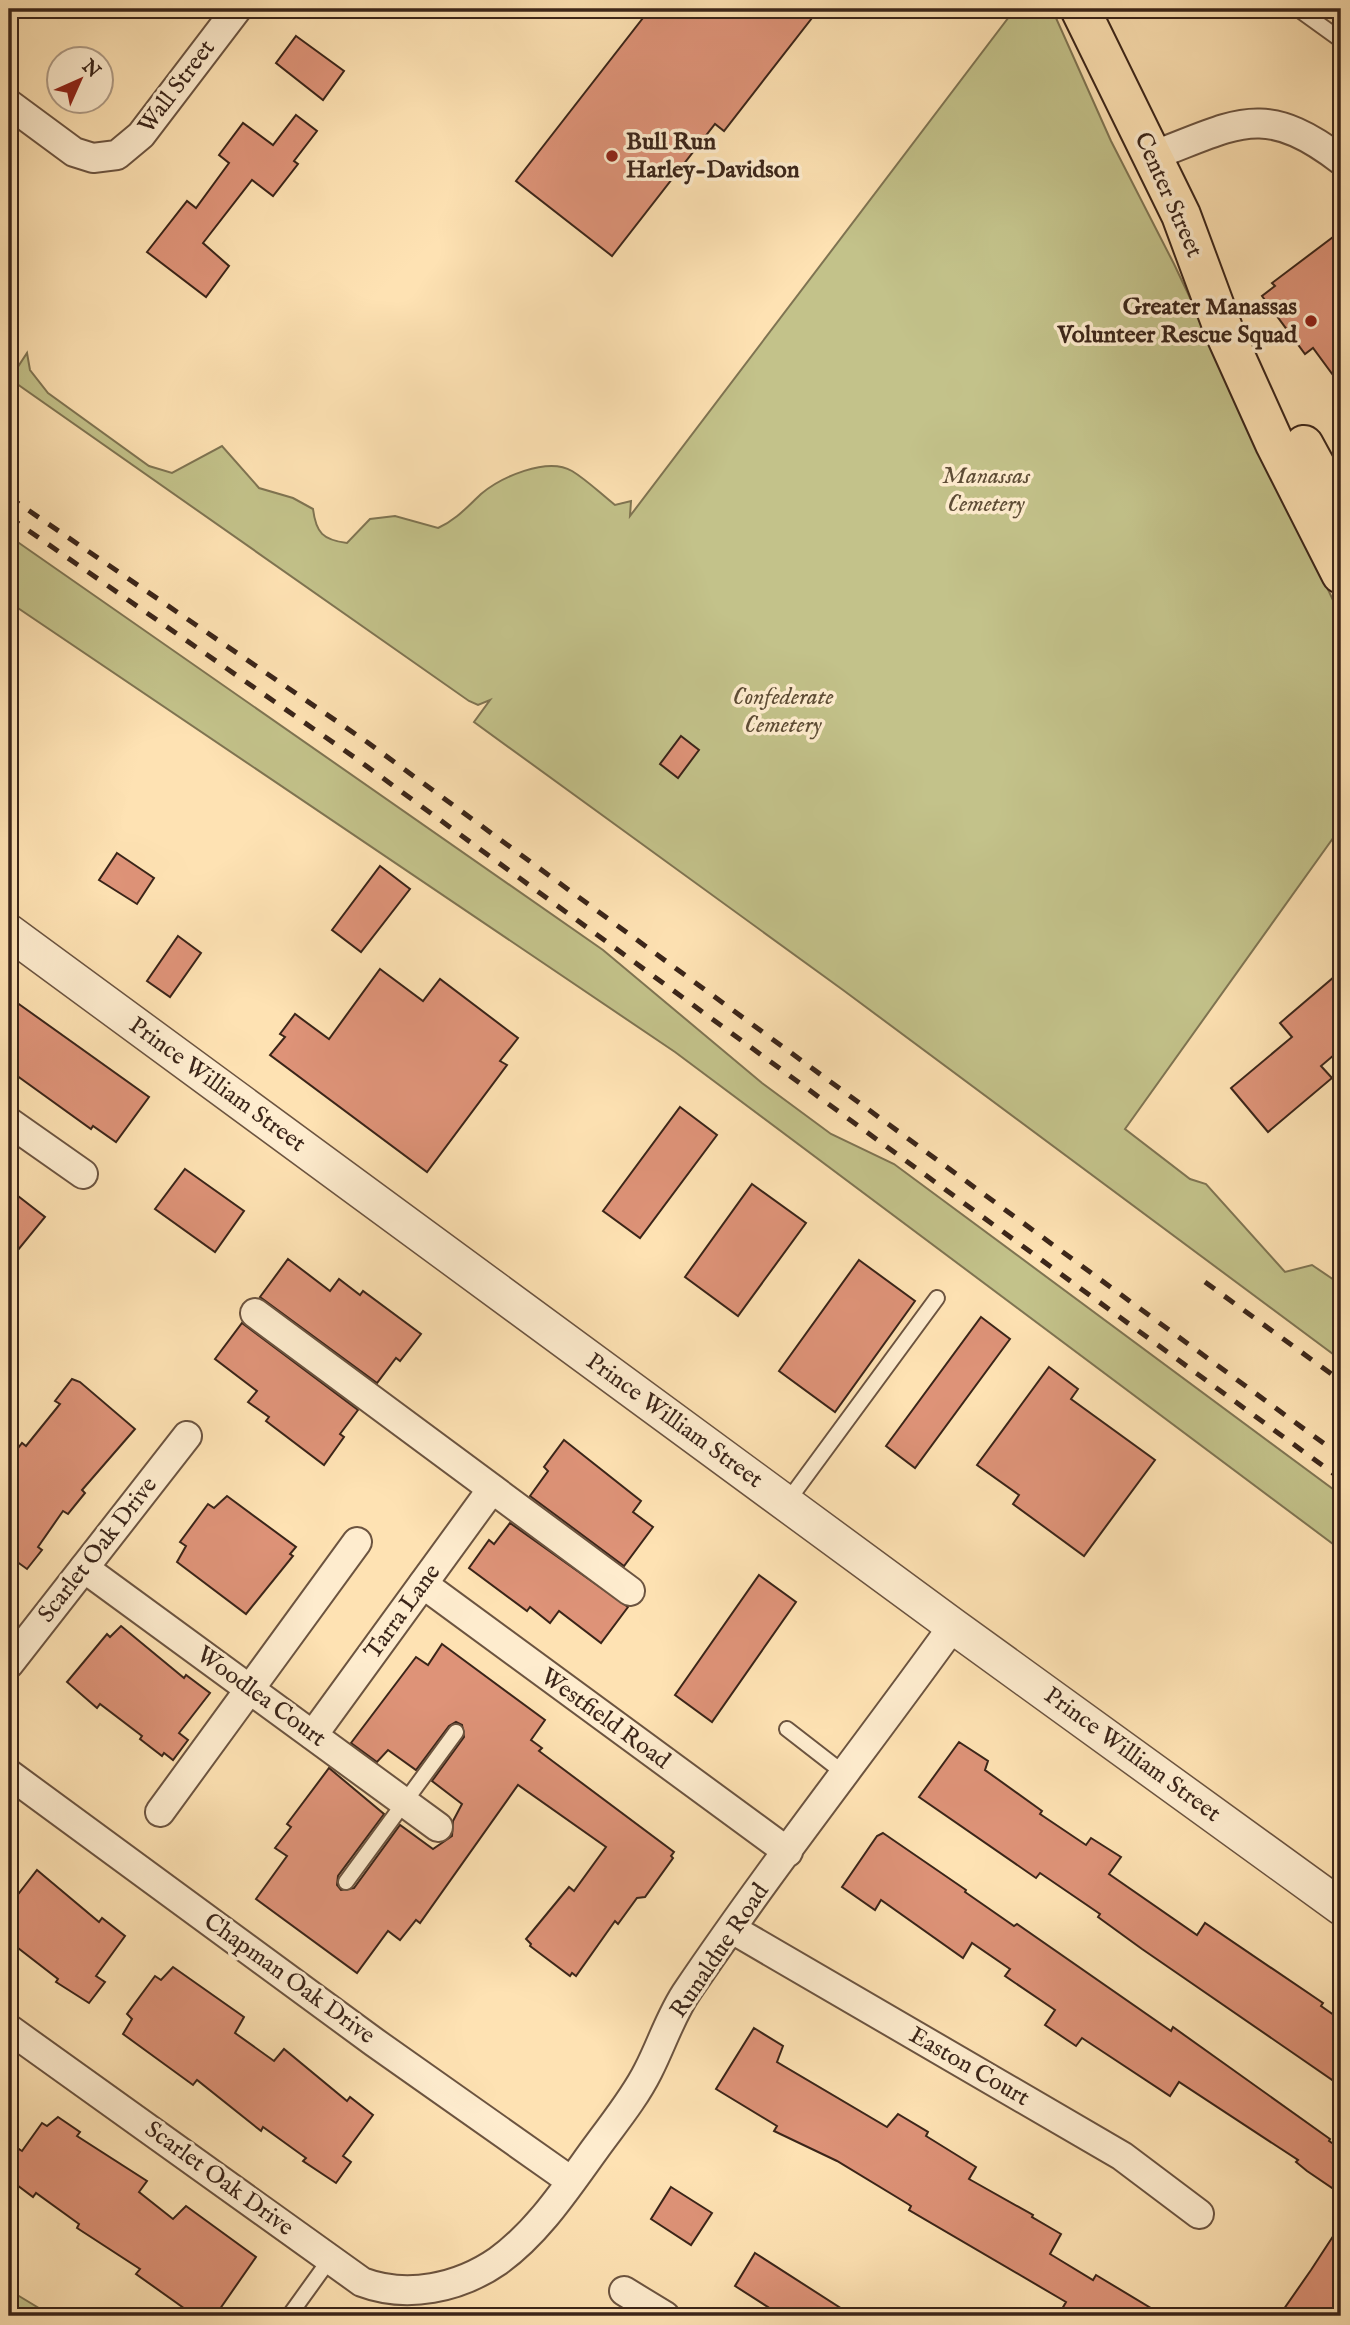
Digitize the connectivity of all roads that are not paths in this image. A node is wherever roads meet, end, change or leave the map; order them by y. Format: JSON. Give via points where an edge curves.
{"nodes":[{"id":1,"x":237,"y":9,"type":"edge"},
{"id":2,"x":1080,"y":9,"type":"edge"},
{"id":3,"x":1298,"y":9,"type":"edge"},
{"id":4,"x":1341,"y":40,"type":"edge"},
{"id":5,"x":9,"y":104,"type":"edge"},
{"id":6,"x":1153,"y":156,"type":"junction"},
{"id":7,"x":1341,"y":160,"type":"edge"},
{"id":8,"x":1181,"y":215,"type":"junction"},
{"id":9,"x":1341,"y":513,"type":"edge"},
{"id":10,"x":1341,"y":574,"type":"edge"},
{"id":11,"x":9,"y":932,"type":"edge"},
{"id":12,"x":9,"y":1122,"type":"edge"},
{"id":13,"x":83,"y":1174,"type":"dead end"},
{"id":14,"x":937,"y":1298,"type":"dead end"},
{"id":15,"x":255,"y":1313,"type":"dead end"},
{"id":16,"x":187,"y":1436,"type":"dead end"},
{"id":17,"x":492,"y":1489,"type":"junction"},
{"id":18,"x":786,"y":1503,"type":"junction"},
{"id":19,"x":357,"y":1542,"type":"dead end"},
{"id":20,"x":84,"y":1568,"type":"junction"},
{"id":21,"x":423,"y":1584,"type":"junction"},
{"id":22,"x":630,"y":1591,"type":"dead end"},
{"id":23,"x":953,"y":1626,"type":"junction"},
{"id":24,"x":9,"y":1664,"type":"edge"},
{"id":25,"x":250,"y":1689,"type":"junction"},
{"id":26,"x":787,"y":1730,"type":"dead end"},
{"id":27,"x":456,"y":1732,"type":"dead end"},
{"id":28,"x":313,"y":1735,"type":"junction"},
{"id":29,"x":9,"y":1774,"type":"edge"},
{"id":30,"x":845,"y":1774,"type":"junction"},
{"id":31,"x":404,"y":1803,"type":"junction"},
{"id":32,"x":160,"y":1812,"type":"dead end"},
{"id":33,"x":438,"y":1827,"type":"dead end"},
{"id":34,"x":788,"y":1852,"type":"junction"},
{"id":35,"x":346,"y":1882,"type":"dead end"},
{"id":36,"x":1341,"y":1906,"type":"edge"},
{"id":37,"x":732,"y":1929,"type":"junction"},
{"id":38,"x":9,"y":2029,"type":"edge"},
{"id":39,"x":571,"y":2181,"type":"junction"},
{"id":40,"x":1199,"y":2214,"type":"dead end"},
{"id":41,"x":330,"y":2259,"type":"junction"},
{"id":42,"x":444,"y":2285,"type":"joint"},
{"id":43,"x":624,"y":2291,"type":"dead end"},
{"id":44,"x":289,"y":2316,"type":"edge"},
{"id":45,"x":665,"y":2316,"type":"edge"}],
"edges":[{"from":1,"to":5,"type":"street","name":"Wall Street","via":[[125,151],[93,158],[74,152]]},
{"from":2,"to":6,"type":"highway","name":"Center Street"},
{"from":3,"to":4,"type":"lane"},
{"from":6,"to":7,"type":"street","via":[[1231,127],[1266,122],[1304,135]]},
{"from":6,"to":8,"type":"highway","name":"Center Street"},
{"from":8,"to":9,"type":"highway"},
{"from":8,"to":10,"type":"highway","name":"Center Street","via":[[1224,331]]},
{"from":11,"to":18,"type":"street","name":"Prince William Street"},
{"from":12,"to":13,"type":"street"},
{"from":14,"to":18,"type":"lane"},
{"from":15,"to":17,"type":"street"},
{"from":16,"to":20,"type":"street","name":"Scarlet Oak Drive"},
{"from":17,"to":21,"type":"street","name":"Tarra Lane"},
{"from":17,"to":22,"type":"street"},
{"from":18,"to":23,"type":"street","name":"Prince William Street"},
{"from":19,"to":25,"type":"street"},
{"from":20,"to":24,"type":"street","name":"Scarlet Oak Drive"},
{"from":20,"to":25,"type":"street","name":"Woodlea Court"},
{"from":21,"to":28,"type":"street","name":"Tarra Lane"},
{"from":21,"to":34,"type":"street","name":"Westfield Road"},
{"from":23,"to":30,"type":"street","name":"Runaldue Road"},
{"from":23,"to":36,"type":"street","name":"Prince William Street"},
{"from":25,"to":28,"type":"street","name":"Woodlea Court"},
{"from":25,"to":32,"type":"street"},
{"from":26,"to":30,"type":"lane"},
{"from":27,"to":31,"type":"lane"},
{"from":28,"to":31,"type":"street","name":"Woodlea Court"},
{"from":29,"to":39,"type":"street","name":"Chapman Oak Drive"},
{"from":30,"to":34,"type":"street","name":"Runaldue Road"},
{"from":31,"to":33,"type":"street","name":"Woodlea Court"},
{"from":31,"to":35,"type":"lane"},
{"from":34,"to":37,"type":"street","name":"Runaldue Road"},
{"from":37,"to":39,"type":"street","name":"Runaldue Road","via":[[686,1992],[629,2103]]},
{"from":37,"to":40,"type":"street","name":"Easton Court","via":[[1122,2156]]},
{"from":38,"to":41,"type":"street","name":"Scarlet Oak Drive"},
{"from":39,"to":42,"type":"street","name":"Runaldue Road","via":[[528,2234],[497,2261]]},
{"from":41,"to":42,"type":"street","name":"Scarlet Oak Drive","via":[[372,2286],[411,2291]]},
{"from":41,"to":44,"type":"lane"},
{"from":43,"to":45,"type":"street"}]}
